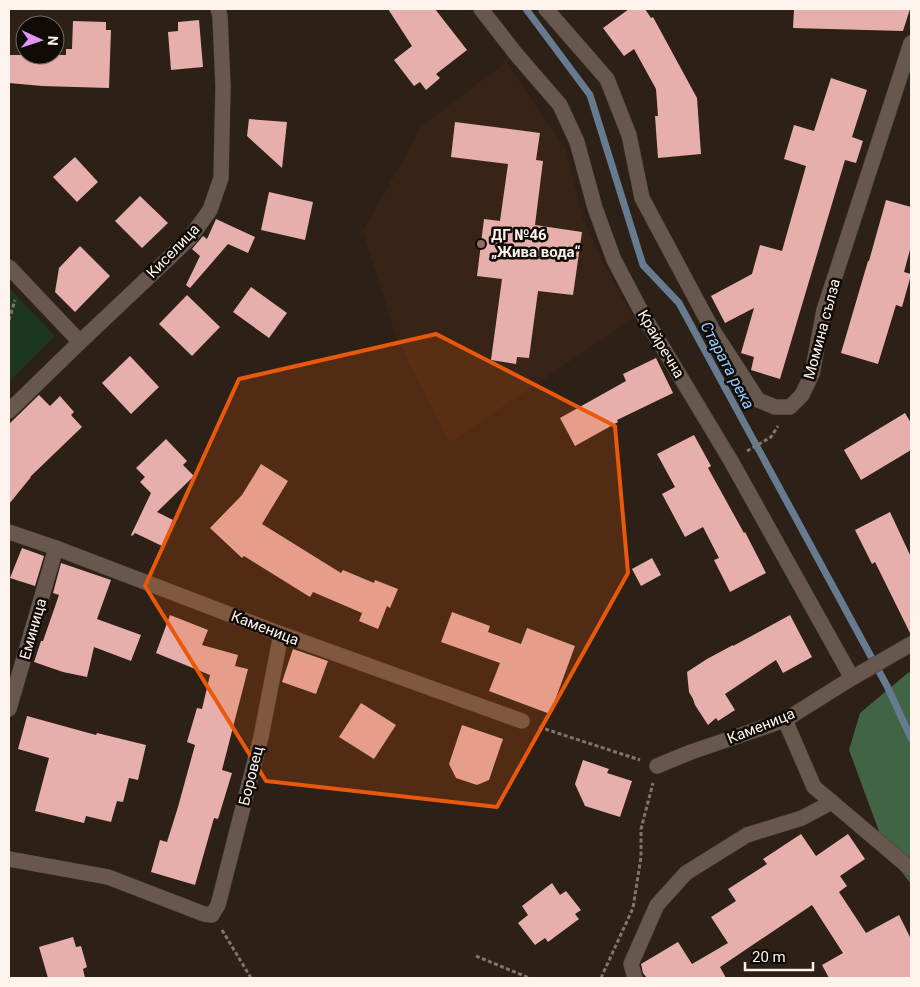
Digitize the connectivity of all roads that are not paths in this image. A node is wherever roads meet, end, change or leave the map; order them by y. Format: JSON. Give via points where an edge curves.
{"nodes":[{"id":1,"x":218,"y":9,"type":"edge"},
{"id":2,"x":481,"y":9,"type":"edge"},
{"id":3,"x":546,"y":9,"type":"edge"},
{"id":4,"x":911,"y":44,"type":"edge"},
{"id":5,"x":9,"y":267,"type":"edge"},
{"id":6,"x":80,"y":342,"type":"junction"},
{"id":7,"x":9,"y":411,"type":"edge"},
{"id":8,"x":9,"y":532,"type":"edge"},
{"id":9,"x":56,"y":548,"type":"junction"},
{"id":10,"x":281,"y":634,"type":"junction"},
{"id":11,"x":911,"y":644,"type":"edge"},
{"id":12,"x":852,"y":678,"type":"junction"},
{"id":13,"x":9,"y":709,"type":"edge"},
{"id":14,"x":785,"y":720,"type":"junction"},
{"id":15,"x":522,"y":721,"type":"road end"},
{"id":16,"x":657,"y":766,"type":"road end"},
{"id":17,"x":832,"y":802,"type":"junction"},
{"id":18,"x":9,"y":859,"type":"edge"},
{"id":19,"x":911,"y":869,"type":"edge"},
{"id":20,"x":635,"y":978,"type":"edge"}],
"edges":[{"from":1,"to":6,"type":"street","name":"Киселица","via":[[224,86],[221,178],[210,210],[189,239]]},
{"from":2,"to":12,"type":"street","name":"Крайречна","via":[[560,105],[577,142],[595,208],[614,260]]},
{"from":3,"to":4,"type":"street","name":"Момина сълза","via":[[607,79],[629,135],[642,198],[717,337],[758,400],[775,407],[790,406],[802,395],[812,374],[824,310]]},
{"from":5,"to":6,"type":"street"},
{"from":6,"to":7,"type":"street","name":"Киселица"},
{"from":8,"to":9,"type":"street","name":"Каменица"},
{"from":9,"to":10,"type":"street","name":"Каменица"},
{"from":9,"to":13,"type":"street","name":"Еминица"},
{"from":10,"to":15,"type":"street","name":"Каменица"},
{"from":10,"to":18,"type":"street","name":"Боровец","via":[[261,737],[218,905],[212,915],[108,877]]},
{"from":11,"to":12,"type":"street","name":"Каменица"},
{"from":12,"to":14,"type":"street","name":"Каменица"},
{"from":14,"to":16,"type":"street","name":"Каменица"},
{"from":14,"to":17,"type":"street","via":[[814,787]]},
{"from":17,"to":19,"type":"street"},
{"from":17,"to":20,"type":"street","via":[[802,818],[747,835],[686,873],[657,905],[631,964]]}]}
